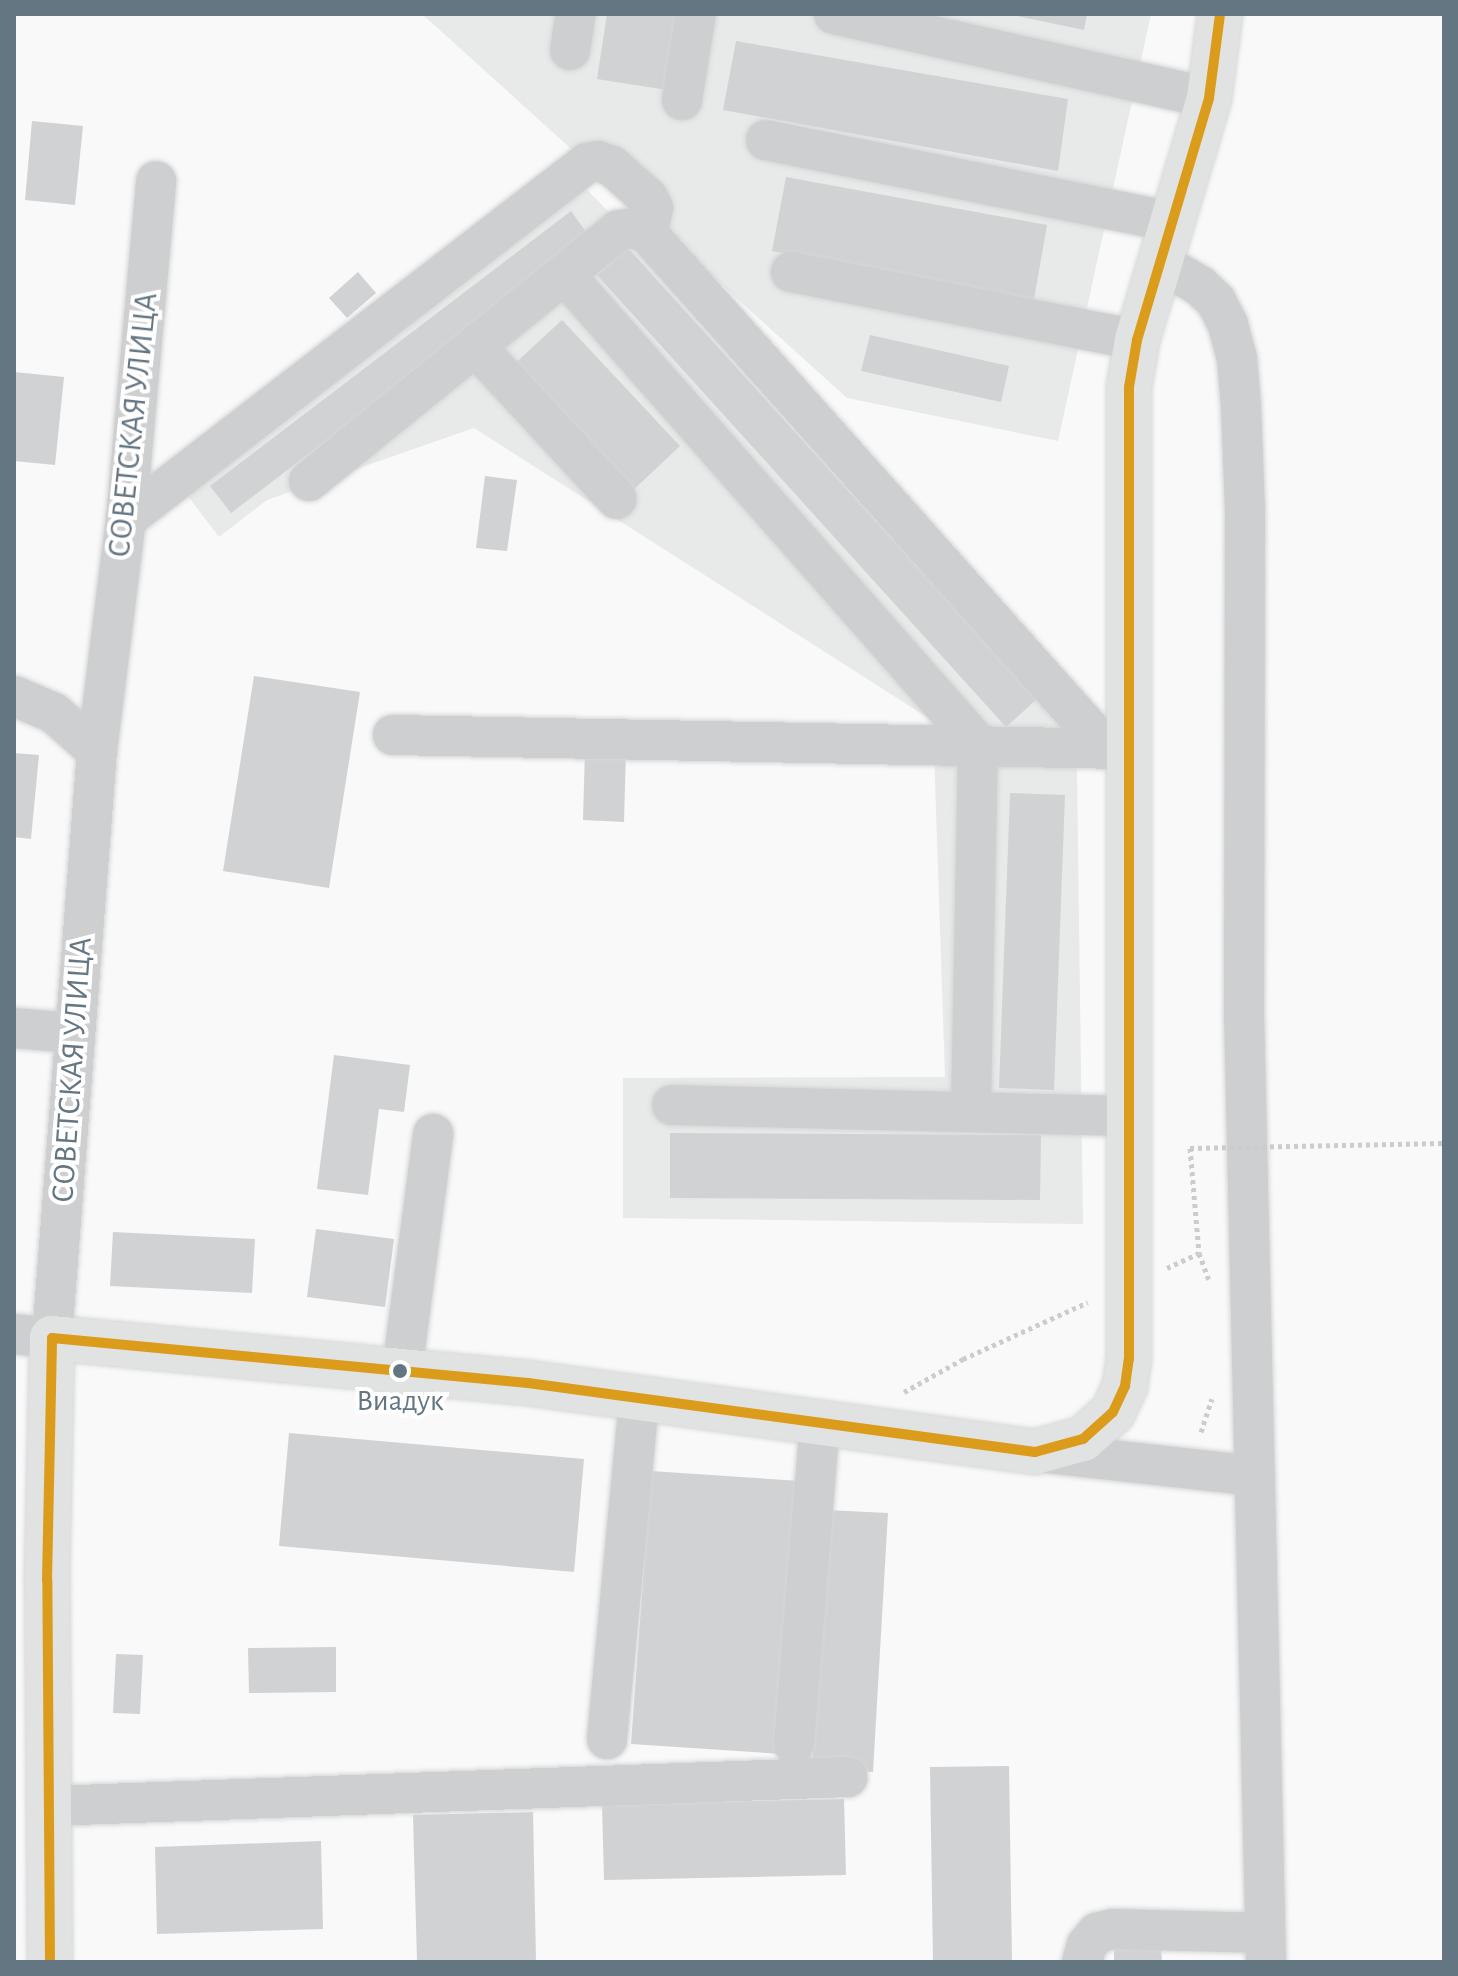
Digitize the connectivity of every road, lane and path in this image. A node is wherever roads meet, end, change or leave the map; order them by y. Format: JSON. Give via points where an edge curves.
{"nodes":[{"id":1,"x":696,"y":14,"type":"edge"},
{"id":2,"x":834,"y":14,"type":"edge"},
{"id":3,"x":1220,"y":14,"type":"edge"},
{"id":4,"x":1209,"y":98,"type":"junction"},
{"id":5,"x":682,"y":100,"type":"dead end"},
{"id":6,"x":766,"y":140,"type":"dead end"},
{"id":7,"x":156,"y":181,"type":"dead end"},
{"id":8,"x":647,"y":233,"type":"junction"},
{"id":9,"x":1167,"y":242,"type":"junction"},
{"id":10,"x":791,"y":272,"type":"dead end"},
{"id":11,"x":565,"y":275,"type":"junction"},
{"id":12,"x":1137,"y":340,"type":"junction"},
{"id":13,"x":476,"y":347,"type":"junction"},
{"id":14,"x":309,"y":481,"type":"dead end"},
{"id":15,"x":617,"y":499,"type":"dead end"},
{"id":16,"x":126,"y":519,"type":"junction"},
{"id":17,"x":14,"y":696,"type":"edge"},
{"id":18,"x":393,"y":735,"type":"dead end"},
{"id":19,"x":978,"y":744,"type":"junction"},
{"id":20,"x":1117,"y":749,"type":"junction"},
{"id":21,"x":97,"y":751,"type":"junction"},
{"id":22,"x":14,"y":1028,"type":"edge"},
{"id":23,"x":74,"y":1033,"type":"junction"},
{"id":24,"x":672,"y":1105,"type":"dead end"},
{"id":25,"x":971,"y":1112,"type":"junction"},
{"id":26,"x":1126,"y":1116,"type":"junction"},
{"id":27,"x":433,"y":1134,"type":"dead end"},
{"id":28,"x":1444,"y":1143,"type":"edge"},
{"id":29,"x":1129,"y":1287,"type":"junction"},
{"id":30,"x":33,"y":1336,"type":"edge"},
{"id":31,"x":402,"y":1371,"type":"junction"},
{"id":32,"x":902,"y":1394,"type":"dead end"},
{"id":33,"x":639,"y":1399,"type":"junction"},
{"id":34,"x":820,"y":1423,"type":"junction"},
{"id":35,"x":1035,"y":1452,"type":"junction"},
{"id":36,"x":1255,"y":1476,"type":"junction"},
{"id":37,"x":607,"y":1739,"type":"dead end"},
{"id":38,"x":794,"y":1744,"type":"dead end"},
{"id":39,"x":847,"y":1777,"type":"dead end"},
{"id":40,"x":50,"y":1806,"type":"junction"},
{"id":41,"x":1266,"y":1948,"type":"edge"},
{"id":42,"x":50,"y":1962,"type":"edge"},
{"id":43,"x":1082,"y":1962,"type":"edge"}],
"edges":[{"from":1,"to":5,"type":"street"},
{"from":2,"to":4,"type":"street"},
{"from":3,"to":4,"type":"main road"},
{"from":4,"to":9,"type":"main road"},
{"from":6,"to":9,"type":"street"},
{"from":7,"to":16,"type":"street","name":"СОВЕТСКАЯ УЛИЦА"},
{"from":8,"to":11,"type":"street","via":[[619,230]]},
{"from":8,"to":16,"type":"street","via":[[653,208],[648,198],[612,166],[587,163]]},
{"from":8,"to":20,"type":"street"},
{"from":9,"to":12,"type":"main road"},
{"from":9,"to":36,"type":"street","via":[[1216,301],[1237,359],[1245,512],[1244,1013]]},
{"from":10,"to":12,"type":"street"},
{"from":11,"to":13,"type":"street"},
{"from":11,"to":19,"type":"street"},
{"from":12,"to":20,"type":"main road","via":[[1127,424]]},
{"from":13,"to":14,"type":"street"},
{"from":13,"to":15,"type":"street"},
{"from":16,"to":21,"type":"street","name":"СОВЕТСКАЯ УЛИЦА"},
{"from":17,"to":21,"type":"street","via":[[54,713]]},
{"from":18,"to":19,"type":"street"},
{"from":19,"to":20,"type":"street"},
{"from":19,"to":25,"type":"street"},
{"from":20,"to":26,"type":"main road"},
{"from":21,"to":23,"type":"street","name":"СОВЕТСКАЯ УЛИЦА"},
{"from":22,"to":23,"type":"street"},
{"from":23,"to":30,"type":"street","name":"СОВЕТСКАЯ УЛИЦА"},
{"from":24,"to":25,"type":"street"},
{"from":25,"to":26,"type":"street"},
{"from":26,"to":29,"type":"main road"},
{"from":27,"to":31,"type":"street"},
{"from":28,"to":29,"type":"path","bridge":true,"via":[[1190,1148],[1199,1253]]},
{"from":29,"to":32,"type":"path","via":[[996,1343]]},
{"from":29,"to":35,"type":"main road","via":[[1129,1359],[1113,1412],[1083,1439]]},
{"from":30,"to":31,"type":"main road"},
{"from":30,"to":40,"type":"main road","name":"СОВЕТСКАЯ УЛИЦА","via":[[47,1580]]},
{"from":31,"to":33,"type":"main road"},
{"from":33,"to":34,"type":"main road"},
{"from":33,"to":37,"type":"street"},
{"from":34,"to":35,"type":"main road"},
{"from":34,"to":38,"type":"street"},
{"from":35,"to":36,"type":"street"},
{"from":36,"to":41,"type":"street"},
{"from":39,"to":40,"type":"street"},
{"from":40,"to":42,"type":"main road","name":"СОВЕТСКАЯ УЛИЦА"},
{"from":41,"to":43,"type":"street","via":[[1113,1929],[1097,1933]]}]}
